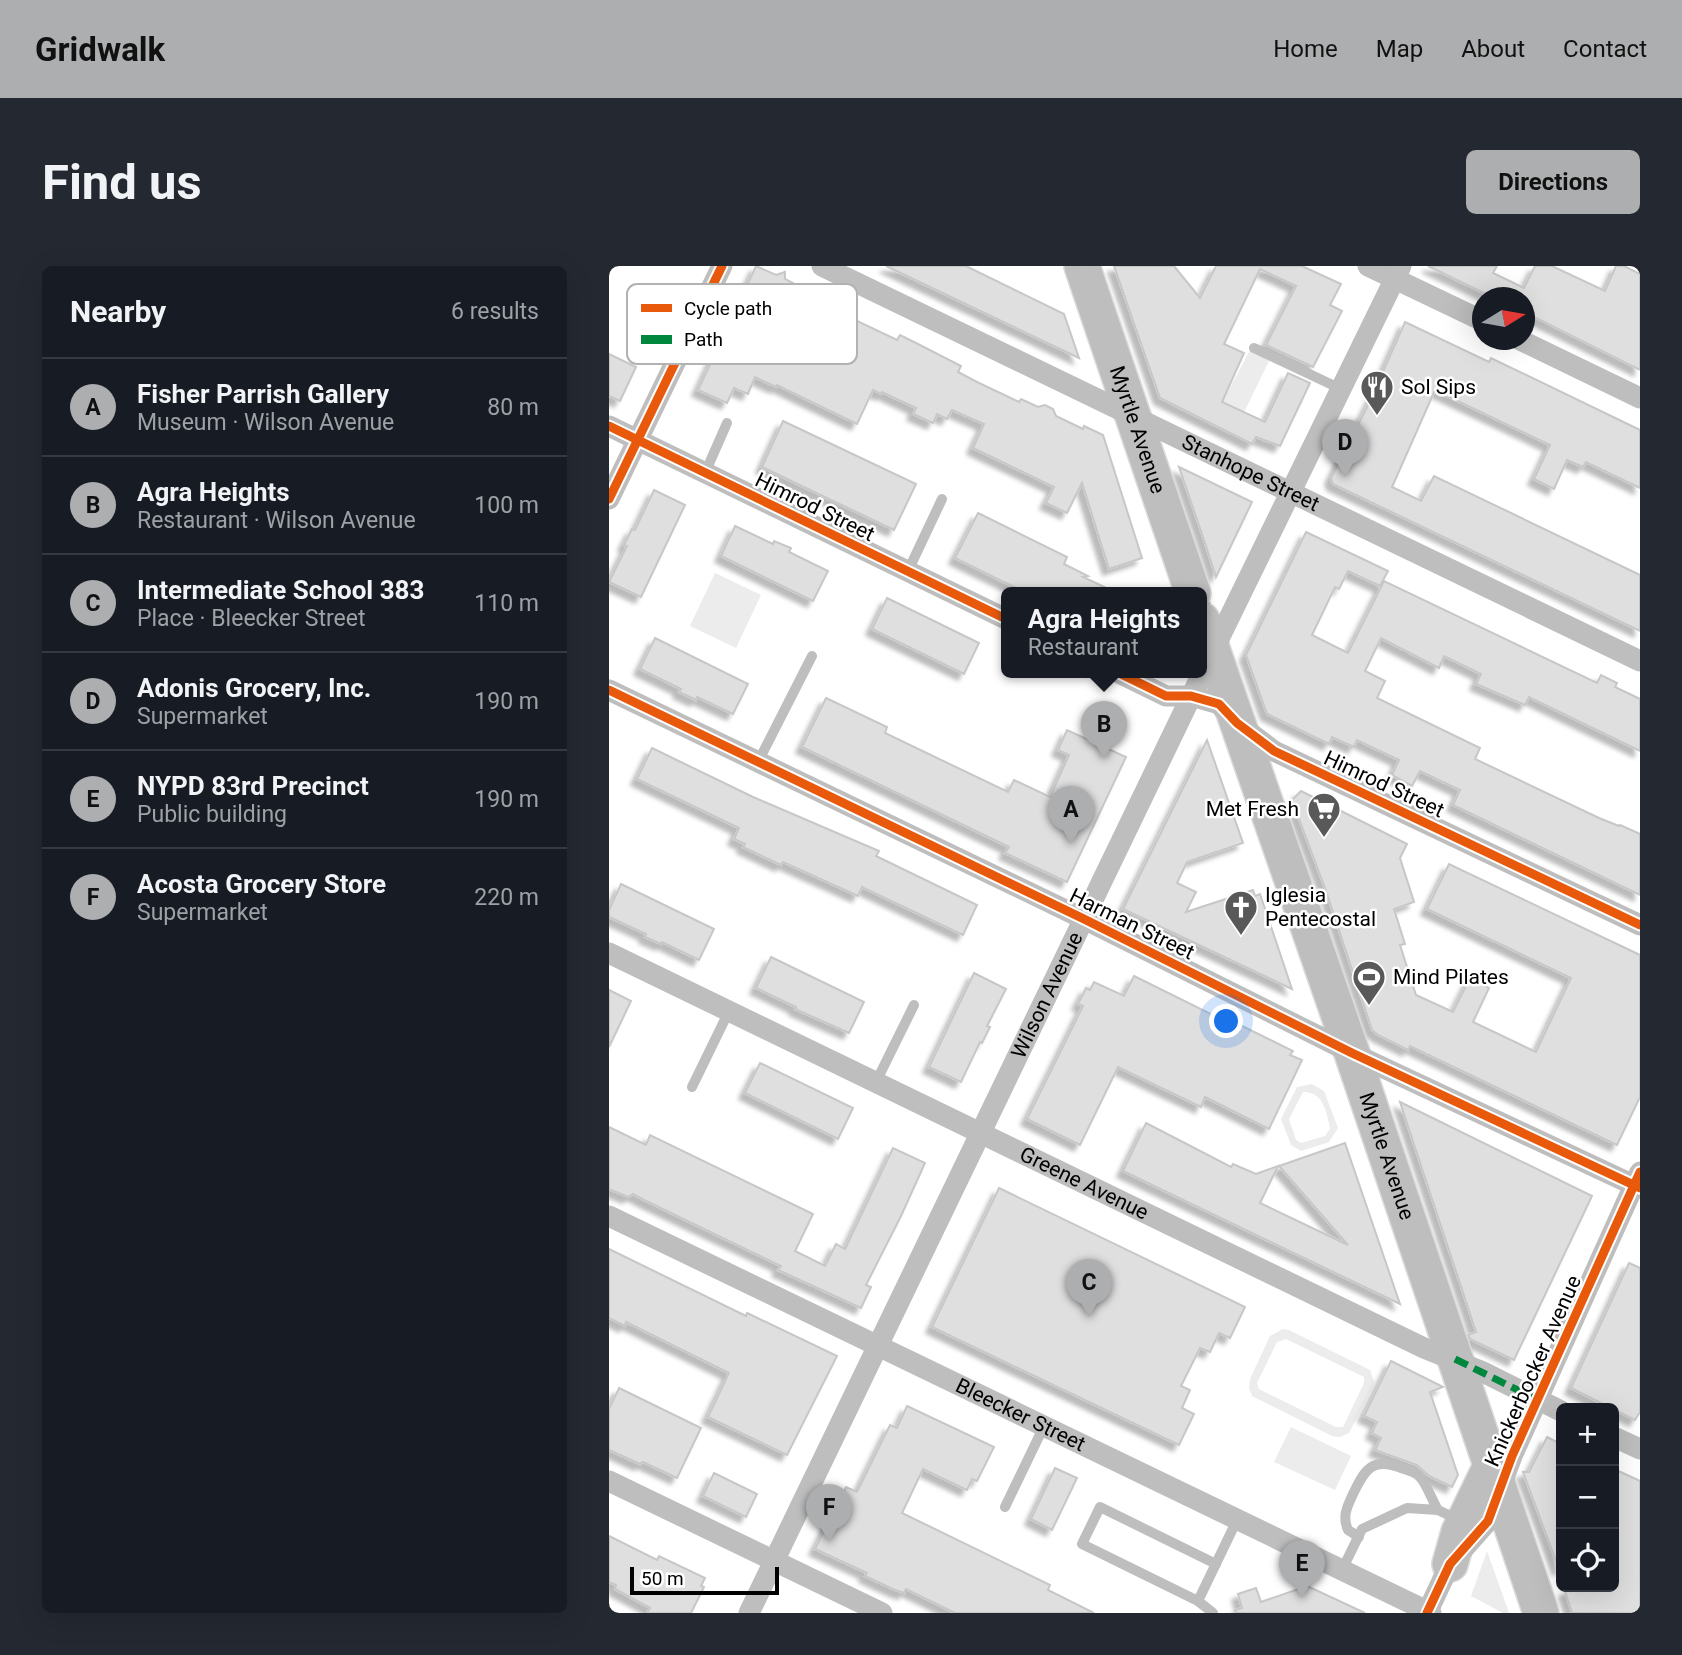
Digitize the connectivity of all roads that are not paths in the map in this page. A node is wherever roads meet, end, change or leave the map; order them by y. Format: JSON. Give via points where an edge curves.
{"nodes":[{"id":1,"x":722,"y":266,"type":"edge"},
{"id":2,"x":822,"y":266,"type":"edge"},
{"id":3,"x":1082,"y":266,"type":"edge"},
{"id":4,"x":1368,"y":266,"type":"edge"},
{"id":5,"x":1398,"y":272,"type":"edge"},
{"id":6,"x":713,"y":284,"type":"edge"},
{"id":7,"x":1472,"y":315,"type":"edge"},
{"id":8,"x":1535,"y":347,"type":"edge"},
{"id":9,"x":1254,"y":348,"type":"dead end"},
{"id":10,"x":674,"y":364,"type":"edge"},
{"id":11,"x":1341,"y":389,"type":"junction"},
{"id":12,"x":1640,"y":398,"type":"edge"},
{"id":13,"x":1132,"y":415,"type":"junction"},
{"id":14,"x":727,"y":424,"type":"dead end"},
{"id":15,"x":609,"y":426,"type":"edge"},
{"id":16,"x":637,"y":440,"type":"junction"},
{"id":17,"x":705,"y":473,"type":"junction"},
{"id":18,"x":1290,"y":492,"type":"junction"},
{"id":19,"x":609,"y":499,"type":"edge"},
{"id":20,"x":942,"y":499,"type":"dead end"},
{"id":21,"x":908,"y":571,"type":"junction"},
{"id":22,"x":1191,"y":587,"type":"edge"},
{"id":23,"x":1001,"y":617,"type":"edge"},
{"id":24,"x":1207,"y":635,"type":"edge"},
{"id":25,"x":812,"y":656,"type":"dead end"},
{"id":26,"x":1640,"y":662,"type":"edge"},
{"id":27,"x":1129,"y":678,"type":"edge"},
{"id":28,"x":1196,"y":678,"type":"edge"},
{"id":29,"x":609,"y":690,"type":"edge"},
{"id":30,"x":1191,"y":696,"type":"junction"},
{"id":31,"x":1237,"y":723,"type":"junction"},
{"id":32,"x":758,"y":762,"type":"junction"},
{"id":33,"x":1084,"y":919,"type":"junction"},
{"id":34,"x":1640,"y":925,"type":"edge"},
{"id":35,"x":609,"y":953,"type":"edge"},
{"id":36,"x":914,"y":1005,"type":"dead end"},
{"id":37,"x":729,"y":1011,"type":"junction"},
{"id":38,"x":1352,"y":1054,"type":"junction"},
{"id":39,"x":876,"y":1082,"type":"junction"},
{"id":40,"x":692,"y":1087,"type":"dead end"},
{"id":41,"x":981,"y":1132,"type":"junction"},
{"id":42,"x":1638,"y":1181,"type":"edge"},
{"id":43,"x":609,"y":1216,"type":"edge"},
{"id":44,"x":878,"y":1346,"type":"junction"},
{"id":45,"x":1455,"y":1359,"type":"junction"},
{"id":46,"x":1538,"y":1401,"type":"junction"},
{"id":47,"x":1556,"y":1409,"type":"edge"},
{"id":48,"x":1044,"y":1426,"type":"junction"},
{"id":49,"x":1619,"y":1440,"type":"edge"},
{"id":50,"x":1640,"y":1450,"type":"edge"},
{"id":51,"x":1495,"y":1479,"type":"junction"},
{"id":52,"x":609,"y":1481,"type":"edge"},
{"id":53,"x":1005,"y":1507,"type":"dead end"},
{"id":54,"x":1451,"y":1516,"type":"junction"},
{"id":55,"x":1237,"y":1520,"type":"junction"},
{"id":56,"x":1359,"y":1537,"type":"junction"},
{"id":57,"x":774,"y":1561,"type":"junction"},
{"id":58,"x":1216,"y":1564,"type":"junction"},
{"id":59,"x":1450,"y":1564,"type":"junction"},
{"id":60,"x":1342,"y":1570,"type":"junction"},
{"id":61,"x":1198,"y":1601,"type":"junction"},
{"id":62,"x":1210,"y":1611,"type":"edge"},
{"id":63,"x":749,"y":1613,"type":"edge"},
{"id":64,"x":883,"y":1613,"type":"edge"},
{"id":65,"x":1429,"y":1613,"type":"edge"},
{"id":66,"x":1541,"y":1613,"type":"edge"}],
"edges":[{"from":1,"to":6,"type":"street"},
{"from":2,"to":13,"type":"street","name":"Stanhope Street"},
{"from":3,"to":13,"type":"main road","name":"Myrtle Avenue"},
{"from":4,"to":5,"type":"street"},
{"from":5,"to":7,"type":"street"},
{"from":5,"to":11,"type":"street","name":"Wilson Avenue"},
{"from":8,"to":12,"type":"street"},
{"from":9,"to":11,"type":"lane"},
{"from":10,"to":16,"type":"street"},
{"from":11,"to":18,"type":"street","name":"Wilson Avenue"},
{"from":13,"to":18,"type":"street","name":"Stanhope Street"},
{"from":13,"to":22,"type":"main road","name":"Myrtle Avenue"},
{"from":14,"to":17,"type":"lane"},
{"from":15,"to":16,"type":"street","name":"Himrod Street"},
{"from":16,"to":17,"type":"street","name":"Himrod Street"},
{"from":16,"to":19,"type":"street"},
{"from":17,"to":21,"type":"street","name":"Himrod Street"},
{"from":18,"to":24,"type":"street","name":"Wilson Avenue"},
{"from":18,"to":26,"type":"street","name":"Stanhope Street"},
{"from":20,"to":21,"type":"lane"},
{"from":21,"to":23,"type":"street","name":"Himrod Street"},
{"from":24,"to":31,"type":"main road","name":"Myrtle Avenue"},
{"from":25,"to":32,"type":"lane"},
{"from":27,"to":30,"type":"street","name":"Himrod Street","via":[[1166,696]]},
{"from":28,"to":30,"type":"street","name":"Wilson Avenue"},
{"from":29,"to":32,"type":"street","name":"Harman Street"},
{"from":30,"to":31,"type":"street","name":"Himrod Street","via":[[1219,704]]},
{"from":30,"to":33,"type":"street","name":"Wilson Avenue"},
{"from":31,"to":34,"type":"street","name":"Himrod Street","via":[[1274,751]]},
{"from":31,"to":38,"type":"main road","name":"Myrtle Avenue"},
{"from":32,"to":33,"type":"street","name":"Harman Street"},
{"from":33,"to":38,"type":"street","name":"Harman Street"},
{"from":33,"to":41,"type":"street","name":"Wilson Avenue"},
{"from":35,"to":37,"type":"street","name":"Greene Avenue"},
{"from":36,"to":39,"type":"lane"},
{"from":37,"to":39,"type":"street","name":"Greene Avenue"},
{"from":37,"to":40,"type":"lane"},
{"from":38,"to":42,"type":"street","name":"Harman Street"},
{"from":38,"to":45,"type":"main road","name":"Myrtle Avenue"},
{"from":39,"to":41,"type":"street","name":"Greene Avenue"},
{"from":41,"to":44,"type":"street","name":"Wilson Avenue"},
{"from":41,"to":45,"type":"street","name":"Greene Avenue","via":[[1405,1339]]},
{"from":42,"to":46,"type":"street","name":"Knickerbocker Avenue"},
{"from":43,"to":44,"type":"street","name":"Bleecker Street"},
{"from":44,"to":48,"type":"street","name":"Bleecker Street"},
{"from":44,"to":57,"type":"street","name":"Wilson Avenue"},
{"from":45,"to":46,"type":"street","name":"Greene Avenue"},
{"from":45,"to":51,"type":"main road","name":"Myrtle Avenue"},
{"from":46,"to":47,"type":"street","name":"Greene Avenue"},
{"from":46,"to":51,"type":"street","name":"Knickerbocker Avenue","via":[[1512,1457]]},
{"from":48,"to":53,"type":"lane"},
{"from":48,"to":55,"type":"street","name":"Bleecker Street"},
{"from":49,"to":50,"type":"street"},
{"from":51,"to":54,"type":"main road"},
{"from":51,"to":59,"type":"street","name":"Knickerbocker Avenue","via":[[1487,1521]]},
{"from":51,"to":66,"type":"main road","name":"Myrtle Avenue"},
{"from":52,"to":57,"type":"street"},
{"from":54,"to":56,"type":"lane","via":[[1407,1508],[1362,1529]]},
{"from":54,"to":56,"type":"lane","via":[[1429,1496],[1417,1474],[1391,1463],[1373,1465],[1363,1472],[1345,1512],[1348,1530]]},
{"from":54,"to":59,"type":"main road"},
{"from":55,"to":58,"type":"lane"},
{"from":55,"to":60,"type":"street","name":"Bleecker Street"},
{"from":56,"to":60,"type":"lane"},
{"from":57,"to":63,"type":"street","name":"Wilson Avenue"},
{"from":57,"to":64,"type":"street"},
{"from":58,"to":61,"type":"lane"},
{"from":58,"to":61,"type":"lane","via":[[1100,1507],[1082,1544]]},
{"from":59,"to":65,"type":"street","name":"Knickerbocker Avenue"},
{"from":60,"to":65,"type":"street","name":"Bleecker Street"},
{"from":61,"to":62,"type":"lane"}]}
